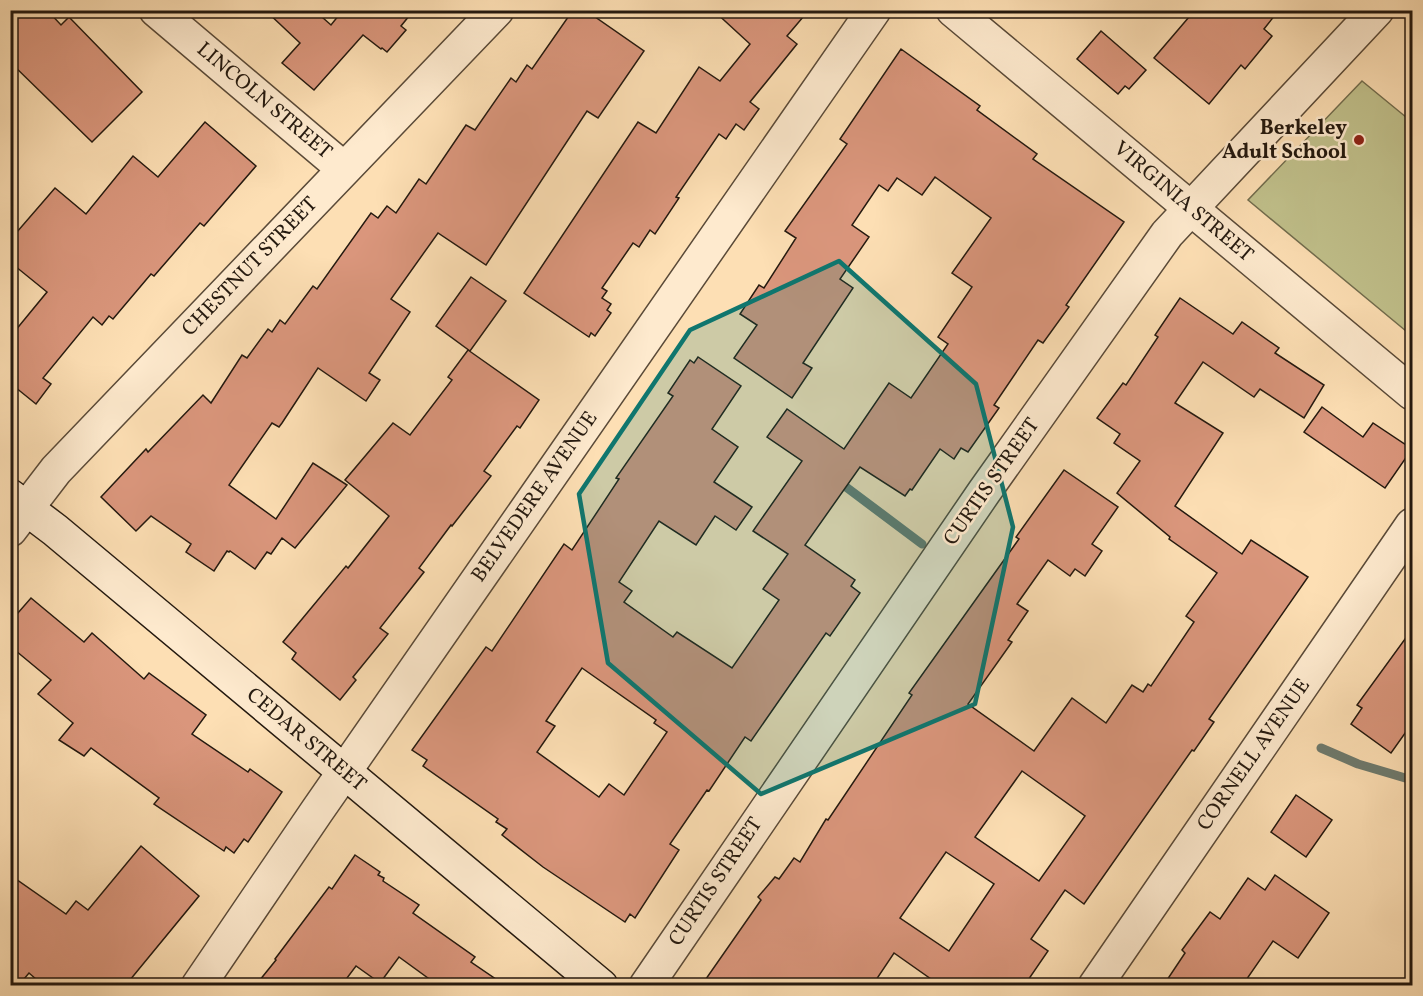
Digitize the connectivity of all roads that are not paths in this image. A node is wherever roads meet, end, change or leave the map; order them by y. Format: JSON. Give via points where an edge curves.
{"nodes":[{"id":1,"x":156,"y":10,"type":"edge"},
{"id":2,"x":497,"y":10,"type":"edge"},
{"id":3,"x":874,"y":10,"type":"edge"},
{"id":4,"x":953,"y":10,"type":"edge"},
{"id":5,"x":1377,"y":10,"type":"edge"},
{"id":6,"x":344,"y":169,"type":"junction"},
{"id":7,"x":1191,"y":209,"type":"junction"},
{"id":8,"x":1413,"y":393,"type":"edge"},
{"id":9,"x":16,"y":511,"type":"edge"},
{"id":10,"x":1413,"y":525,"type":"edge"},
{"id":11,"x":345,"y":772,"type":"junction"},
{"id":12,"x":198,"y":986,"type":"edge"},
{"id":13,"x":601,"y":986,"type":"edge"},
{"id":14,"x":646,"y":986,"type":"edge"},
{"id":15,"x":1095,"y":986,"type":"edge"}],
"edges":[{"from":1,"to":6,"type":"street","name":"LINCOLN STREET"},
{"from":2,"to":6,"type":"street","name":"CHESTNUT STREET"},
{"from":3,"to":11,"type":"street","name":"BELVEDERE AVENUE"},
{"from":4,"to":7,"type":"street","name":"VIRGINIA STREET"},
{"from":5,"to":7,"type":"street","name":"CURTIS STREET"},
{"from":6,"to":9,"type":"street","name":"CHESTNUT STREET"},
{"from":7,"to":8,"type":"street","name":"VIRGINIA STREET"},
{"from":7,"to":14,"type":"street","name":"CURTIS STREET","via":[[1167,234],[984,492]]},
{"from":9,"to":11,"type":"street","name":"CEDAR STREET"},
{"from":10,"to":15,"type":"street","name":"CORNELL AVENUE"},
{"from":11,"to":12,"type":"street","name":"BELVEDERE AVENUE"},
{"from":11,"to":13,"type":"street","name":"CEDAR STREET"}]}
